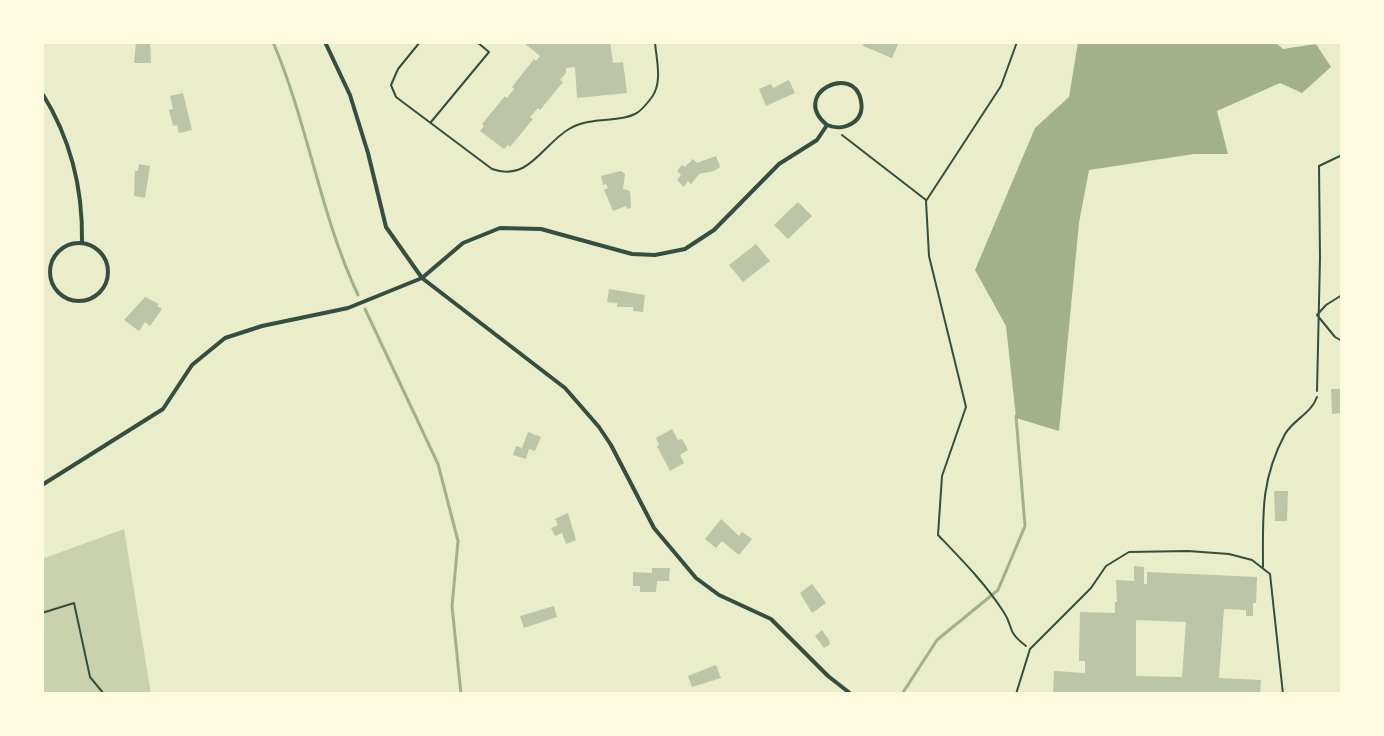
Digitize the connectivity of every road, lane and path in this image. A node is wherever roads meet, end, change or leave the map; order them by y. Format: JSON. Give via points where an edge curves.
{"nodes":[{"id":1,"x":325,"y":42,"type":"edge"},
{"id":2,"x":420,"y":42,"type":"edge"},
{"id":3,"x":477,"y":42,"type":"edge"},
{"id":4,"x":655,"y":42,"type":"edge"},
{"id":5,"x":1017,"y":42,"type":"edge"},
{"id":6,"x":42,"y":93,"type":"edge"},
{"id":7,"x":430,"y":124,"type":"junction"},
{"id":8,"x":829,"y":126,"type":"junction"},
{"id":9,"x":1342,"y":155,"type":"edge"},
{"id":10,"x":926,"y":201,"type":"junction"},
{"id":11,"x":82,"y":243,"type":"junction"},
{"id":12,"x":422,"y":278,"type":"junction"},
{"id":13,"x":1342,"y":295,"type":"edge"},
{"id":14,"x":1317,"y":315,"type":"junction"},
{"id":15,"x":1342,"y":341,"type":"edge"},
{"id":16,"x":1317,"y":397,"type":"joint"},
{"id":17,"x":42,"y":485,"type":"edge"},
{"id":18,"x":1263,"y":568,"type":"junction"},
{"id":19,"x":42,"y":613,"type":"edge"},
{"id":20,"x":1030,"y":649,"type":"junction"},
{"id":21,"x":104,"y":694,"type":"edge"},
{"id":22,"x":851,"y":694,"type":"edge"},
{"id":23,"x":1016,"y":694,"type":"edge"},
{"id":24,"x":1283,"y":694,"type":"edge"}],
"edges":[{"from":1,"to":12,"type":"street","via":[[350,95],[386,227]]},
{"from":2,"to":7,"type":"lane","via":[[391,85],[396,97]]},
{"from":3,"to":7,"type":"lane","via":[[489,52]]},
{"from":4,"to":7,"type":"lane","via":[[654,95],[635,114],[568,130],[515,172],[492,169]]},
{"from":5,"to":10,"type":"path","via":[[1001,86]]},
{"from":6,"to":11,"type":"street","via":[[73,159]]},
{"from":8,"to":8,"type":"street","via":[[816,110],[818,95],[834,83],[848,85],[861,100],[859,115],[846,127]]},
{"from":8,"to":10,"type":"path"},
{"from":8,"to":12,"type":"street","via":[[779,164],[714,230],[685,249],[632,254],[541,229],[500,228],[463,243]]},
{"from":9,"to":14,"type":"path","via":[[1319,166]]},
{"from":10,"to":20,"type":"path","via":[[929,256],[966,407],[942,476],[938,535],[1006,614],[1012,636]]},
{"from":11,"to":11,"type":"street","via":[[65,247],[51,266],[56,289],[76,301],[98,294],[108,278],[103,255]]},
{"from":12,"to":17,"type":"street","via":[[348,308],[225,338],[192,365],[163,409]]},
{"from":12,"to":22,"type":"street","via":[[565,388],[611,445],[654,528],[696,578],[771,619]]},
{"from":13,"to":14,"type":"path"},
{"from":14,"to":15,"type":"path"},
{"from":14,"to":16,"type":"path"},
{"from":16,"to":18,"type":"lane","via":[[1313,408],[1287,431],[1267,474]]},
{"from":18,"to":20,"type":"lane","via":[[1229,554],[1129,552],[1106,566]]},
{"from":18,"to":24,"type":"lane","via":[[1272,585]]},
{"from":19,"to":21,"type":"path","via":[[74,603],[90,677]]},
{"from":20,"to":23,"type":"lane"}]}
